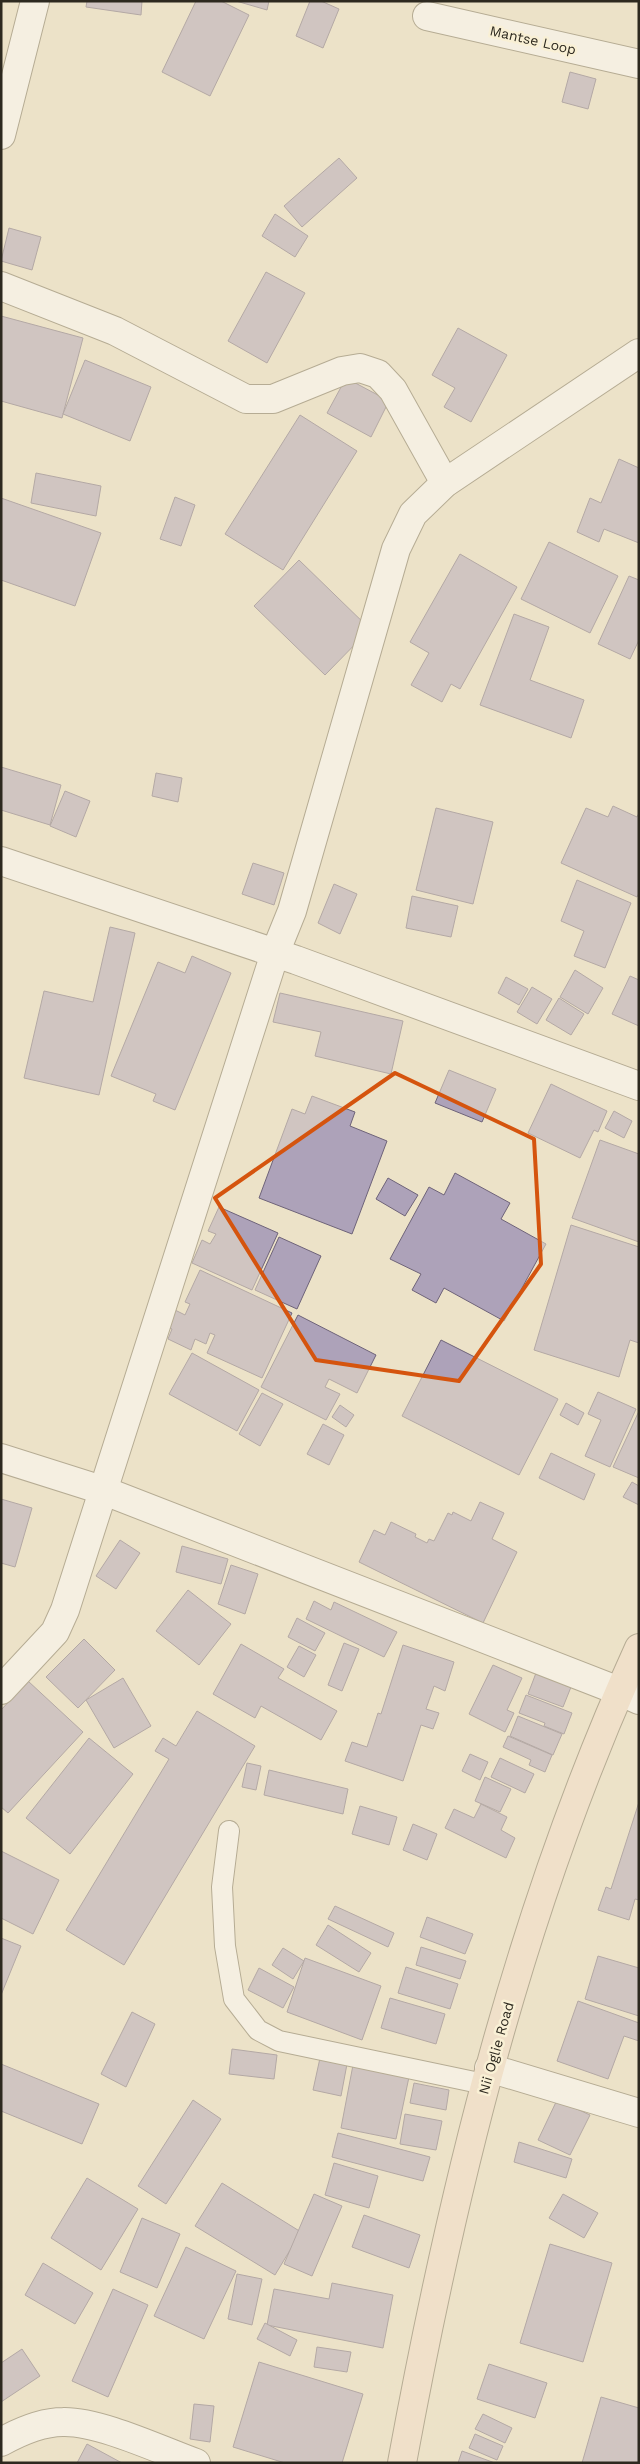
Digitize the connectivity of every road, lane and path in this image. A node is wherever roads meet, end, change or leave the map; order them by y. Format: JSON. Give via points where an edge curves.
{"nodes":[{"id":1,"x":35,"y":1,"type":"edge"},
{"id":2,"x":427,"y":16,"type":"dead end"},
{"id":3,"x":639,"y":64,"type":"edge"},
{"id":4,"x":9,"y":74,"type":"edge"},
{"id":5,"x":1,"y":135,"type":"edge"},
{"id":6,"x":1,"y":286,"type":"edge"},
{"id":7,"x":639,"y":353,"type":"edge"},
{"id":8,"x":445,"y":483,"type":"junction"},
{"id":9,"x":1,"y":861,"type":"edge"},
{"id":10,"x":275,"y":953,"type":"junction"},
{"id":11,"x":639,"y":1086,"type":"edge"},
{"id":12,"x":1,"y":1458,"type":"edge"},
{"id":13,"x":102,"y":1490,"type":"junction"},
{"id":14,"x":639,"y":1648,"type":"edge"},
{"id":15,"x":1,"y":1690,"type":"edge"},
{"id":16,"x":629,"y":1696,"type":"edge"},
{"id":17,"x":229,"y":1831,"type":"dead end"},
{"id":18,"x":487,"y":2076,"type":"junction"},
{"id":19,"x":639,"y":2113,"type":"edge"},
{"id":20,"x":1,"y":2442,"type":"edge"},
{"id":21,"x":196,"y":2463,"type":"edge"},
{"id":22,"x":402,"y":2463,"type":"edge"}],
"edges":[{"from":1,"to":4,"type":"street"},
{"from":2,"to":3,"type":"street","name":"Mantse Loop"},
{"from":4,"to":5,"type":"street"},
{"from":6,"to":8,"type":"street","via":[[115,331],[246,400],[273,399],[342,371],[360,368],[378,374],[393,390]]},
{"from":7,"to":8,"type":"street"},
{"from":8,"to":10,"type":"street","via":[[413,514],[396,549],[292,911]]},
{"from":9,"to":10,"type":"street"},
{"from":10,"to":11,"type":"street"},
{"from":10,"to":13,"type":"street"},
{"from":12,"to":13,"type":"street"},
{"from":13,"to":15,"type":"street","via":[[65,1610],[55,1632]]},
{"from":13,"to":16,"type":"street"},
{"from":14,"to":16,"type":"street","name":"Nii Oglie Road"},
{"from":16,"to":18,"type":"street","name":"Nii Oglie Road","via":[[546,1882]]},
{"from":17,"to":18,"type":"lane","via":[[222,1887],[225,1946],[234,1999],[258,2030],[279,2041]]},
{"from":18,"to":19,"type":"street"},
{"from":18,"to":22,"type":"street","name":"Nii Oglie Road","via":[[425,2337]]},
{"from":20,"to":21,"type":"street","via":[[45,2424],[64,2422],[96,2427]]}]}
